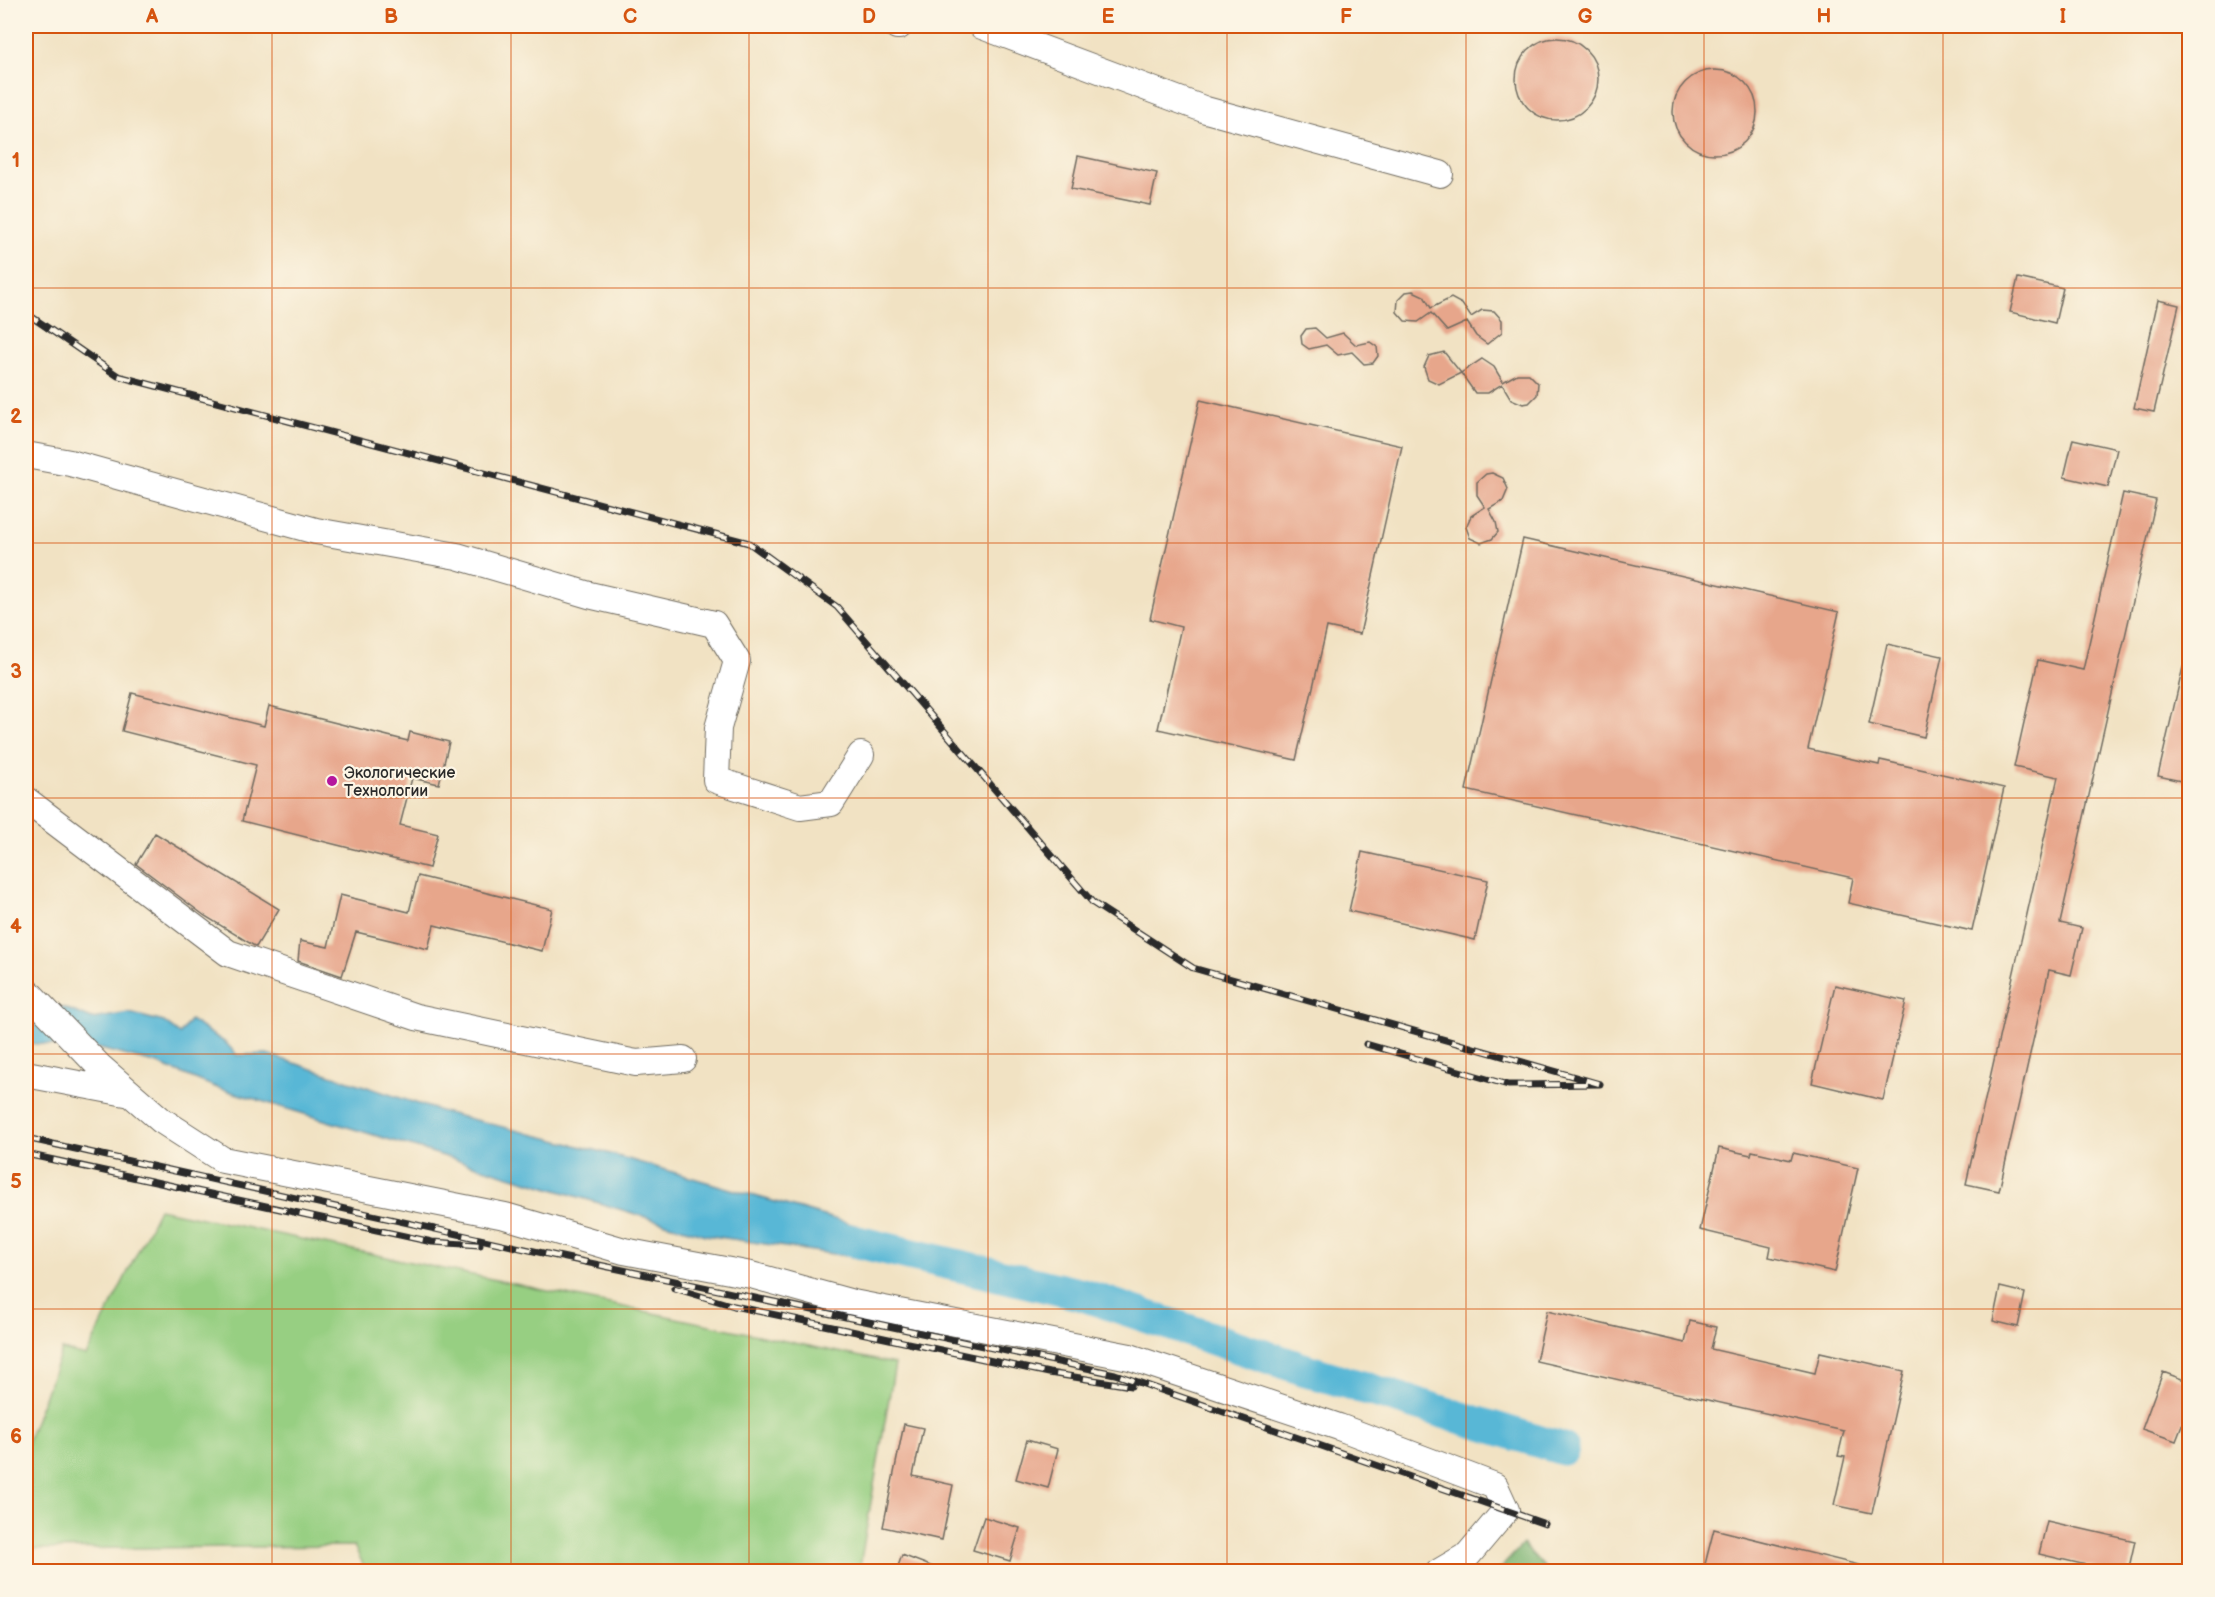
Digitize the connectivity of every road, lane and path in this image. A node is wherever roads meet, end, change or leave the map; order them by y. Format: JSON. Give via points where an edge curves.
{"nodes":[{"id":1,"x":982,"y":26,"type":"edge"},
{"id":2,"x":1440,"y":174,"type":"dead end"},
{"id":3,"x":26,"y":455,"type":"edge"},
{"id":4,"x":861,"y":755,"type":"dead end"},
{"id":5,"x":26,"y":800,"type":"edge"},
{"id":6,"x":26,"y":990,"type":"edge"},
{"id":7,"x":683,"y":1059,"type":"dead end"},
{"id":8,"x":26,"y":1074,"type":"edge"},
{"id":9,"x":131,"y":1094,"type":"junction"},
{"id":10,"x":1439,"y":1572,"type":"edge"}],
"edges":[{"from":1,"to":2,"type":"street","via":[[1206,110]]},
{"from":3,"to":4,"type":"street","via":[[70,463],[316,531],[457,556],[589,595],[714,624],[737,661],[718,728],[716,780],[800,807],[831,802]]},
{"from":5,"to":7,"type":"street","via":[[228,953],[416,1017],[636,1063]]},
{"from":6,"to":9,"type":"street"},
{"from":8,"to":9,"type":"street"},
{"from":9,"to":10,"type":"street","via":[[161,1120],[223,1160],[505,1216],[624,1251],[751,1275],[853,1303],[1130,1357],[1339,1427],[1495,1486],[1506,1510],[1467,1555]]}]}
